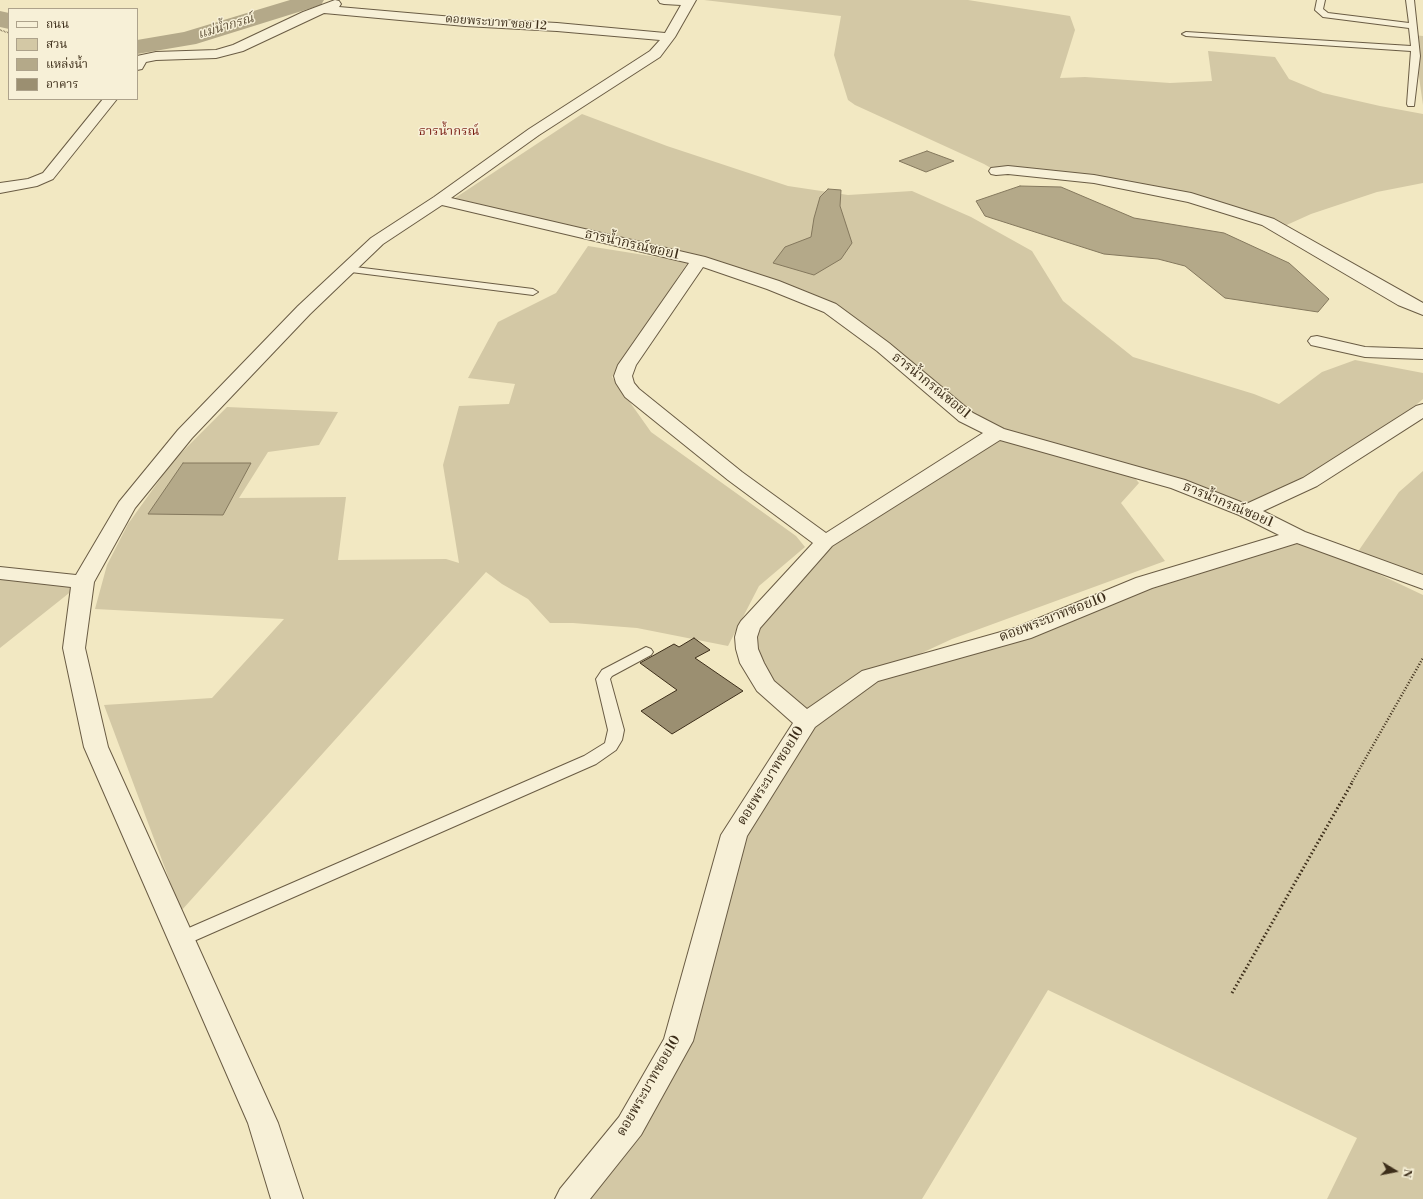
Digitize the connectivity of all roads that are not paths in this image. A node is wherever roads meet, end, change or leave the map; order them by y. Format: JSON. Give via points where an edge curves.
{"nodes":[{"id":1,"x":346,"y":0,"type":"edge"},
{"id":2,"x":664,"y":0,"type":"edge"},
{"id":3,"x":1321,"y":0,"type":"edge"},
{"id":4,"x":1410,"y":0,"type":"edge"},
{"id":5,"x":689,"y":1,"type":"edge"},
{"id":6,"x":322,"y":9,"type":"junction"},
{"id":7,"x":1412,"y":26,"type":"junction"},
{"id":8,"x":1186,"y":34,"type":"dead end"},
{"id":9,"x":669,"y":37,"type":"junction"},
{"id":10,"x":1415,"y":49,"type":"junction"},
{"id":11,"x":138,"y":65,"type":"edge"},
{"id":12,"x":109,"y":100,"type":"edge"},
{"id":13,"x":1411,"y":104,"type":"dead end"},
{"id":14,"x":996,"y":171,"type":"dead end"},
{"id":15,"x":0,"y":188,"type":"edge"},
{"id":16,"x":439,"y":200,"type":"junction"},
{"id":17,"x":699,"y":260,"type":"junction"},
{"id":18,"x":347,"y":269,"type":"junction"},
{"id":19,"x":533,"y":292,"type":"dead end"},
{"id":20,"x":1423,"y":310,"type":"edge"},
{"id":21,"x":1317,"y":341,"type":"dead end"},
{"id":22,"x":1423,"y":354,"type":"edge"},
{"id":23,"x":1423,"y":410,"type":"edge"},
{"id":24,"x":998,"y":433,"type":"junction"},
{"id":25,"x":1246,"y":511,"type":"junction"},
{"id":26,"x":1298,"y":536,"type":"junction"},
{"id":27,"x":825,"y":542,"type":"junction"},
{"id":28,"x":0,"y":573,"type":"edge"},
{"id":29,"x":83,"y":582,"type":"junction"},
{"id":30,"x":1423,"y":582,"type":"edge"},
{"id":31,"x":646,"y":652,"type":"dead end"},
{"id":32,"x":806,"y":721,"type":"junction"},
{"id":33,"x":181,"y":939,"type":"junction"},
{"id":34,"x":287,"y":1199,"type":"edge"},
{"id":35,"x":571,"y":1199,"type":"edge"}],
"edges":[{"from":1,"to":6,"type":"street"},
{"from":2,"to":5,"type":"street"},
{"from":3,"to":7,"type":"lane","via":[[1319,10],[1326,15]]},
{"from":4,"to":7,"type":"lane"},
{"from":5,"to":9,"type":"street"},
{"from":6,"to":9,"type":"street","name":"ดอยพระบาท ซอย 12"},
{"from":6,"to":11,"type":"street","via":[[238,48],[216,54],[156,56],[142,59]]},
{"from":7,"to":10,"type":"lane"},
{"from":8,"to":10,"type":"lane"},
{"from":9,"to":16,"type":"street","via":[[655,54],[534,132]]},
{"from":10,"to":13,"type":"lane"},
{"from":12,"to":15,"type":"street","via":[[48,176],[32,183]]},
{"from":14,"to":20,"type":"street","via":[[1094,179],[1191,198],[1268,222]]},
{"from":16,"to":17,"type":"street","name":"ธารน้ำกรณ์ซอย1"},
{"from":16,"to":18,"type":"street","via":[[377,241]]},
{"from":17,"to":24,"type":"street","name":"ธารน้ำกรณ์ซอย1","via":[[830,308],[883,347],[966,417]]},
{"from":17,"to":27,"type":"street","via":[[626,365],[623,376],[625,383],[632,393],[735,476]]},
{"from":18,"to":19,"type":"lane"},
{"from":18,"to":29,"type":"street","via":[[185,434],[126,506]]},
{"from":21,"to":22,"type":"street","via":[[1365,352]]},
{"from":23,"to":25,"type":"street","via":[[1310,482]]},
{"from":24,"to":25,"type":"street","name":"ธารน้ำกรณ์ซอย1","via":[[1178,484]]},
{"from":24,"to":27,"type":"street"},
{"from":25,"to":26,"type":"street","name":"ธารน้ำกรณ์ซอย1"},
{"from":26,"to":30,"type":"street","name":"ธารน้ำกรณ์ซอย1"},
{"from":26,"to":32,"type":"street","name":"ดอยพระบาทซอย10","via":[[1144,583],[1023,633],[870,676]]},
{"from":27,"to":32,"type":"street","via":[[749,626],[746,637],[752,663],[765,686]]},
{"from":28,"to":29,"type":"street"},
{"from":29,"to":33,"type":"street","via":[[74,648],[96,747]]},
{"from":31,"to":33,"type":"lane","via":[[607,672],[603,679],[616,730],[611,746],[590,760]]},
{"from":32,"to":35,"type":"street","name":"ดอยพระบาทซอย10","via":[[734,835],[678,1042],[630,1126]]},
{"from":33,"to":34,"type":"street","via":[[262,1123]]}]}
